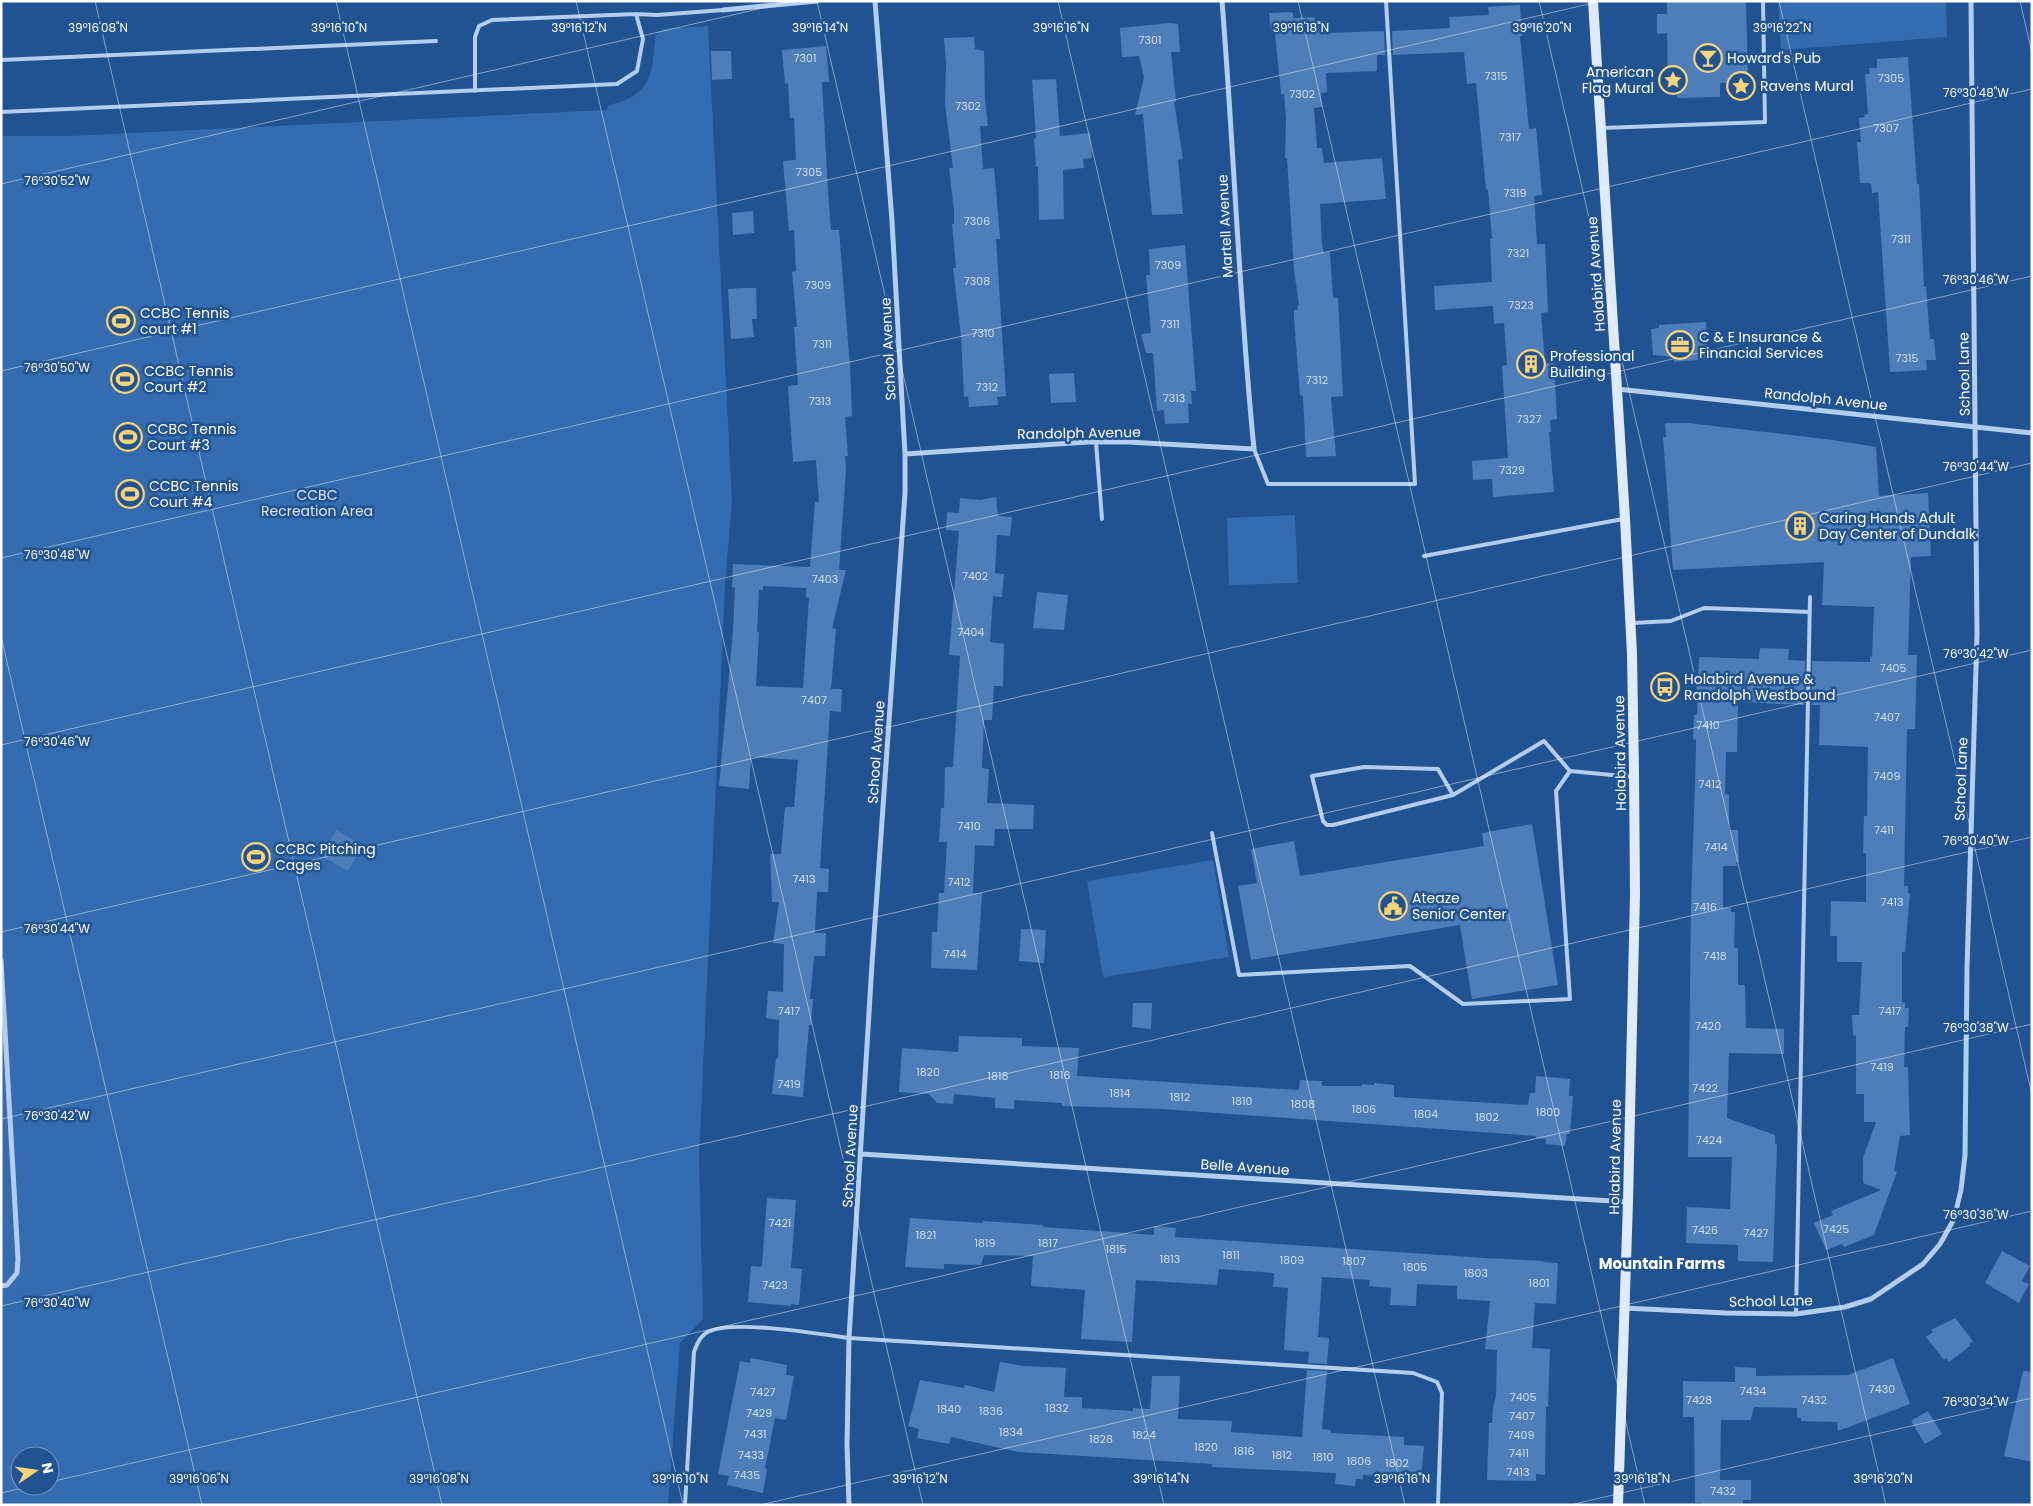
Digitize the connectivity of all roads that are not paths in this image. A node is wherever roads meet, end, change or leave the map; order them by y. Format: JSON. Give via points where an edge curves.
{"nodes":[{"id":1,"x":817,"y":1,"type":"edge"},
{"id":2,"x":875,"y":1,"type":"edge"},
{"id":3,"x":1222,"y":1,"type":"edge"},
{"id":4,"x":1386,"y":1,"type":"edge"},
{"id":5,"x":1593,"y":1,"type":"edge"},
{"id":6,"x":1763,"y":1,"type":"edge"},
{"id":7,"x":1971,"y":1,"type":"edge"},
{"id":8,"x":723,"y":10,"type":"joint"},
{"id":9,"x":636,"y":14,"type":"junction"},
{"id":10,"x":436,"y":41,"type":"dead end"},
{"id":11,"x":1,"y":60,"type":"edge"},
{"id":12,"x":475,"y":91,"type":"junction"},
{"id":13,"x":1,"y":112,"type":"edge"},
{"id":14,"x":1601,"y":128,"type":"junction"},
{"id":15,"x":1617,"y":389,"type":"junction"},
{"id":16,"x":1976,"y":426,"type":"junction"},
{"id":17,"x":2032,"y":433,"type":"edge"},
{"id":18,"x":1096,"y":442,"type":"junction"},
{"id":19,"x":1254,"y":449,"type":"junction"},
{"id":20,"x":905,"y":454,"type":"junction"},
{"id":21,"x":1102,"y":519,"type":"dead end"},
{"id":22,"x":1625,"y":519,"type":"junction"},
{"id":23,"x":1424,"y":556,"type":"dead end"},
{"id":24,"x":1810,"y":597,"type":"dead end"},
{"id":25,"x":1810,"y":612,"type":"junction"},
{"id":26,"x":1630,"y":623,"type":"junction"},
{"id":27,"x":1570,"y":771,"type":"junction"},
{"id":28,"x":1634,"y":777,"type":"junction"},
{"id":29,"x":1453,"y":795,"type":"junction"},
{"id":30,"x":1212,"y":834,"type":"dead end"},
{"id":31,"x":1,"y":960,"type":"edge"},
{"id":32,"x":861,"y":1154,"type":"junction"},
{"id":33,"x":1628,"y":1202,"type":"junction"},
{"id":34,"x":1,"y":1286,"type":"edge"},
{"id":35,"x":1624,"y":1308,"type":"junction"},
{"id":36,"x":1796,"y":1314,"type":"junction"},
{"id":37,"x":849,"y":1338,"type":"junction"},
{"id":38,"x":685,"y":1505,"type":"edge"},
{"id":39,"x":849,"y":1505,"type":"edge"},
{"id":40,"x":1438,"y":1505,"type":"edge"},
{"id":41,"x":1618,"y":1505,"type":"edge"}],
"edges":[{"from":1,"to":8,"type":"street"},
{"from":2,"to":20,"type":"street","name":"School Avenue"},
{"from":3,"to":19,"type":"street","name":"Martell Avenue","via":[[1239,276]]},
{"from":4,"to":19,"type":"lane","via":[[1415,484],[1268,484]]},
{"from":5,"to":14,"type":"main road","name":"Holabird Avenue"},
{"from":6,"to":14,"type":"lane","via":[[1765,122]]},
{"from":7,"to":16,"type":"street","name":"School Lane"},
{"from":8,"to":9,"type":"lane"},
{"from":9,"to":12,"type":"lane","via":[[492,20],[479,26],[475,37]]},
{"from":9,"to":12,"type":"lane","via":[[643,39],[638,71],[617,84]]},
{"from":10,"to":11,"type":"lane"},
{"from":12,"to":13,"type":"lane"},
{"from":14,"to":15,"type":"main road","name":"Holabird Avenue"},
{"from":15,"to":16,"type":"street","name":"Randolph Avenue"},
{"from":15,"to":22,"type":"main road","name":"Holabird Avenue"},
{"from":16,"to":17,"type":"street","name":"Randolph Avenue"},
{"from":16,"to":36,"type":"street","name":"School Lane","via":[[1976,634],[1965,1155],[1960,1190],[1954,1219],[1940,1244],[1923,1264],[1872,1299],[1845,1307]]},
{"from":18,"to":19,"type":"street","name":"Randolph Avenue"},
{"from":18,"to":20,"type":"street","name":"Randolph Avenue"},
{"from":18,"to":21,"type":"lane"},
{"from":20,"to":32,"type":"street","name":"School Avenue"},
{"from":22,"to":23,"type":"lane"},
{"from":22,"to":26,"type":"main road","name":"Holabird Avenue"},
{"from":24,"to":25,"type":"lane"},
{"from":25,"to":26,"type":"lane","via":[[1704,608],[1671,621]]},
{"from":25,"to":36,"type":"lane"},
{"from":26,"to":28,"type":"main road","name":"Holabird Avenue"},
{"from":27,"to":28,"type":"lane"},
{"from":27,"to":29,"type":"lane","via":[[1544,741]]},
{"from":27,"to":30,"type":"lane","via":[[1556,791],[1570,999],[1463,1004],[1410,966],[1239,975]]},
{"from":28,"to":33,"type":"main road","name":"Holabird Avenue","via":[[1635,894]]},
{"from":29,"to":29,"type":"lane","via":[[1438,769],[1364,766],[1312,776],[1323,821],[1333,826]]},
{"from":31,"to":34,"type":"street","via":[[18,1259],[17,1273],[8,1285]]},
{"from":32,"to":33,"type":"street","name":"Belle Avenue"},
{"from":32,"to":37,"type":"street","name":"School Avenue"},
{"from":33,"to":35,"type":"main road","name":"Holabird Avenue"},
{"from":35,"to":36,"type":"street","name":"School Lane"},
{"from":35,"to":41,"type":"main road","name":"Holabird Avenue"},
{"from":37,"to":38,"type":"lane","via":[[779,1329],[728,1327],[709,1331],[699,1339],[692,1373]]},
{"from":37,"to":39,"type":"street","name":"School Avenue"},
{"from":37,"to":40,"type":"lane","via":[[1413,1373],[1437,1382],[1442,1393]]}]}
